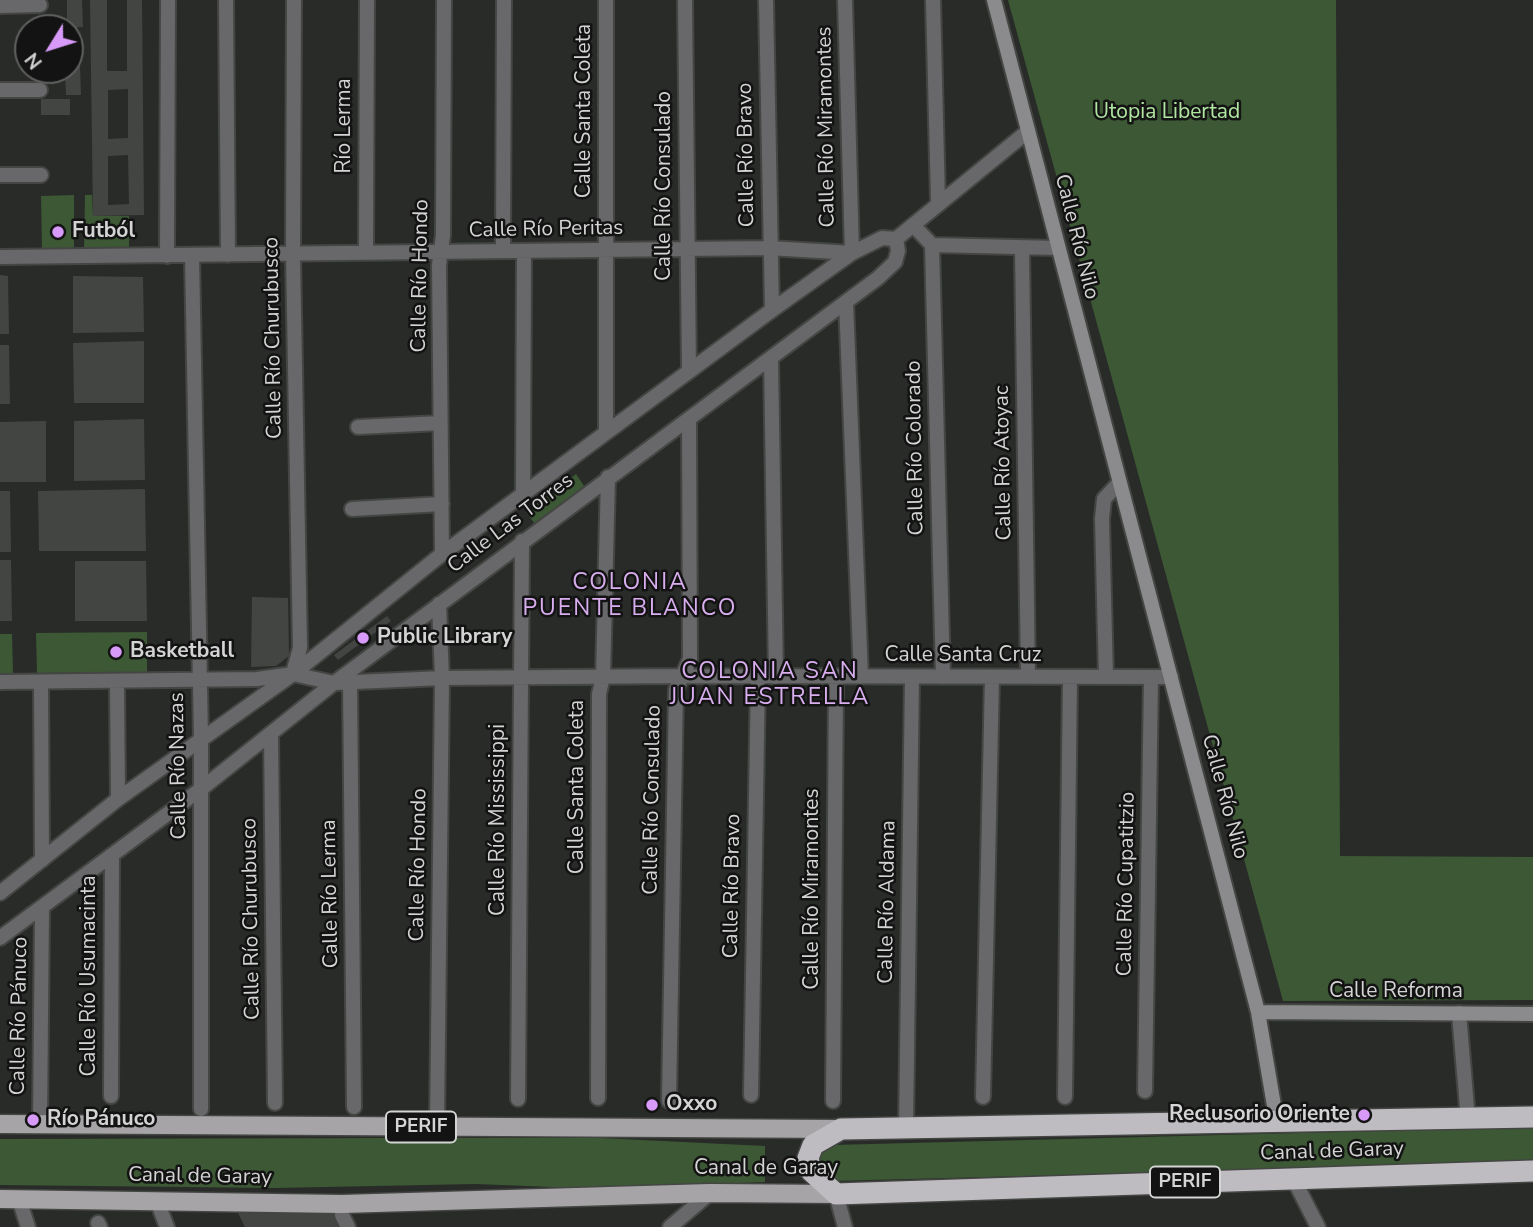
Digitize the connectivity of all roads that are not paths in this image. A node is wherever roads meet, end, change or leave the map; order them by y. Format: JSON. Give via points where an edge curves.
{"nodes":[{"id":1,"x":168,"y":0,"type":"edge"},
{"id":2,"x":226,"y":0,"type":"edge"},
{"id":3,"x":294,"y":0,"type":"edge"},
{"id":4,"x":367,"y":0,"type":"edge"},
{"id":5,"x":444,"y":0,"type":"edge"},
{"id":6,"x":504,"y":0,"type":"edge"},
{"id":7,"x":606,"y":0,"type":"edge"},
{"id":8,"x":685,"y":0,"type":"edge"},
{"id":9,"x":766,"y":0,"type":"edge"},
{"id":10,"x":845,"y":0,"type":"edge"},
{"id":11,"x":933,"y":0,"type":"edge"},
{"id":12,"x":994,"y":0,"type":"edge"},
{"id":13,"x":40,"y":5,"type":"dead end"},
{"id":14,"x":0,"y":6,"type":"edge"},
{"id":15,"x":0,"y":90,"type":"edge"},
{"id":16,"x":40,"y":90,"type":"dead end"},
{"id":17,"x":1027,"y":132,"type":"junction"},
{"id":18,"x":0,"y":175,"type":"edge"},
{"id":19,"x":41,"y":175,"type":"dead end"},
{"id":20,"x":938,"y":201,"type":"junction"},
{"id":21,"x":913,"y":225,"type":"junction"},
{"id":22,"x":896,"y":239,"type":"junction"},
{"id":23,"x":932,"y":245,"type":"junction"},
{"id":24,"x":686,"y":248,"type":"junction"},
{"id":25,"x":769,"y":248,"type":"junction"},
{"id":26,"x":1056,"y":248,"type":"junction"},
{"id":27,"x":1022,"y":249,"type":"junction"},
{"id":28,"x":605,"y":250,"type":"junction"},
{"id":29,"x":503,"y":251,"type":"junction"},
{"id":30,"x":524,"y":251,"type":"junction"},
{"id":31,"x":366,"y":252,"type":"junction"},
{"id":32,"x":442,"y":252,"type":"junction"},
{"id":33,"x":852,"y":253,"type":"junction"},
{"id":34,"x":228,"y":255,"type":"junction"},
{"id":35,"x":293,"y":255,"type":"junction"},
{"id":36,"x":167,"y":256,"type":"junction"},
{"id":37,"x":192,"y":256,"type":"junction"},
{"id":38,"x":0,"y":257,"type":"edge"},
{"id":39,"x":846,"y":302,"type":"junction"},
{"id":40,"x":772,"y":310,"type":"junction"},
{"id":41,"x":771,"y":359,"type":"junction"},
{"id":42,"x":689,"y":371,"type":"junction"},
{"id":43,"x":689,"y":419,"type":"junction"},
{"id":44,"x":440,"y":423,"type":"junction"},
{"id":45,"x":358,"y":427,"type":"dead end"},
{"id":46,"x":606,"y":433,"type":"junction"},
{"id":47,"x":608,"y":477,"type":"junction"},
{"id":48,"x":1118,"y":484,"type":"junction"},
{"id":49,"x":523,"y":493,"type":"junction"},
{"id":50,"x":442,"y":503,"type":"junction"},
{"id":51,"x":352,"y":509,"type":"dead end"},
{"id":52,"x":522,"y":541,"type":"junction"},
{"id":53,"x":442,"y":554,"type":"junction"},
{"id":54,"x":439,"y":604,"type":"junction"},
{"id":55,"x":293,"y":674,"type":"junction"},
{"id":56,"x":684,"y":676,"type":"junction"},
{"id":57,"x":1028,"y":676,"type":"junction"},
{"id":58,"x":603,"y":677,"type":"junction"},
{"id":59,"x":758,"y":677,"type":"junction"},
{"id":60,"x":776,"y":677,"type":"junction"},
{"id":61,"x":861,"y":677,"type":"junction"},
{"id":62,"x":912,"y":677,"type":"junction"},
{"id":63,"x":943,"y":677,"type":"junction"},
{"id":64,"x":992,"y":677,"type":"junction"},
{"id":65,"x":1070,"y":677,"type":"junction"},
{"id":66,"x":1106,"y":677,"type":"junction"},
{"id":67,"x":1151,"y":677,"type":"junction"},
{"id":68,"x":1171,"y":677,"type":"junction"},
{"id":69,"x":442,"y":678,"type":"junction"},
{"id":70,"x":521,"y":678,"type":"junction"},
{"id":71,"x":836,"y":678,"type":"junction"},
{"id":72,"x":199,"y":680,"type":"junction"},
{"id":73,"x":350,"y":681,"type":"junction"},
{"id":74,"x":0,"y":682,"type":"edge"},
{"id":75,"x":117,"y":682,"type":"junction"},
{"id":76,"x":334,"y":682,"type":"junction"},
{"id":77,"x":41,"y":683,"type":"junction"},
{"id":78,"x":271,"y":735,"type":"junction"},
{"id":79,"x":201,"y":738,"type":"junction"},
{"id":80,"x":201,"y":789,"type":"junction"},
{"id":81,"x":118,"y":799,"type":"junction"},
{"id":82,"x":112,"y":857,"type":"junction"},
{"id":83,"x":41,"y":860,"type":"junction"},
{"id":84,"x":0,"y":893,"type":"edge"},
{"id":85,"x":42,"y":908,"type":"junction"},
{"id":86,"x":0,"y":938,"type":"edge"},
{"id":87,"x":1258,"y":1012,"type":"junction"},
{"id":88,"x":1459,"y":1013,"type":"junction"},
{"id":89,"x":1533,"y":1014,"type":"edge"},
{"id":90,"x":1145,"y":1091,"type":"dead end"},
{"id":91,"x":751,"y":1095,"type":"dead end"},
{"id":92,"x":111,"y":1096,"type":"dead end"},
{"id":93,"x":983,"y":1097,"type":"dead end"},
{"id":94,"x":1065,"y":1097,"type":"dead end"},
{"id":95,"x":598,"y":1098,"type":"dead end"},
{"id":96,"x":518,"y":1099,"type":"dead end"},
{"id":97,"x":669,"y":1101,"type":"dead end"},
{"id":98,"x":833,"y":1101,"type":"dead end"},
{"id":99,"x":275,"y":1103,"type":"dead end"},
{"id":100,"x":354,"y":1107,"type":"dead end"},
{"id":101,"x":201,"y":1109,"type":"dead end"},
{"id":102,"x":1533,"y":1117,"type":"edge"},
{"id":103,"x":1468,"y":1120,"type":"junction"},
{"id":104,"x":1276,"y":1123,"type":"junction"},
{"id":105,"x":0,"y":1124,"type":"edge"},
{"id":106,"x":40,"y":1124,"type":"junction"},
{"id":107,"x":437,"y":1127,"type":"junction"},
{"id":108,"x":906,"y":1128,"type":"junction"},
{"id":109,"x":841,"y":1129,"type":"junction"},
{"id":110,"x":1533,"y":1171,"type":"edge"},
{"id":111,"x":1293,"y":1178,"type":"junction"},
{"id":112,"x":710,"y":1193,"type":"junction"},
{"id":113,"x":836,"y":1194,"type":"junction"},
{"id":114,"x":0,"y":1199,"type":"edge"},
{"id":115,"x":19,"y":1199,"type":"junction"},
{"id":116,"x":157,"y":1201,"type":"junction"},
{"id":117,"x":344,"y":1215,"type":"edge"},
{"id":118,"x":26,"y":1224,"type":"edge"},
{"id":119,"x":166,"y":1225,"type":"edge"},
{"id":120,"x":673,"y":1225,"type":"edge"},
{"id":121,"x":845,"y":1227,"type":"edge"},
{"id":122,"x":1318,"y":1227,"type":"edge"}],
"edges":[{"from":1,"to":36,"type":"street"},
{"from":2,"to":34,"type":"street"},
{"from":3,"to":35,"type":"street","name":"Calle Río Churubusco"},
{"from":4,"to":31,"type":"street","name":"Río Lerma"},
{"from":5,"to":32,"type":"street","name":"Calle Río Hondo"},
{"from":6,"to":29,"type":"street"},
{"from":7,"to":28,"type":"street","name":"Calle Santa Coleta"},
{"from":8,"to":24,"type":"street","name":"Calle Río Consulado"},
{"from":9,"to":25,"type":"street","name":"Calle Río Bravo"},
{"from":10,"to":33,"type":"street","name":"Calle Río Miramontes"},
{"from":11,"to":20,"type":"street"},
{"from":12,"to":17,"type":"street","name":"Calle Río Nilo"},
{"from":13,"to":14,"type":"street"},
{"from":15,"to":16,"type":"street"},
{"from":17,"to":20,"type":"street"},
{"from":17,"to":26,"type":"street","name":"Calle Río Nilo"},
{"from":18,"to":19,"type":"street"},
{"from":20,"to":21,"type":"street"},
{"from":21,"to":22,"type":"street"},
{"from":21,"to":23,"type":"street"},
{"from":22,"to":33,"type":"street","via":[[882,237]]},
{"from":22,"to":39,"type":"street","name":"Calle Las Torres","via":[[895,262]]},
{"from":23,"to":27,"type":"street"},
{"from":23,"to":63,"type":"street","name":"Calle Río Colorado"},
{"from":24,"to":25,"type":"street","name":"Calle Río Peritas"},
{"from":24,"to":28,"type":"street","name":"Calle Río Peritas"},
{"from":24,"to":42,"type":"street","name":"Calle Río Consulado"},
{"from":25,"to":33,"type":"street","name":"Calle Río Peritas"},
{"from":25,"to":40,"type":"street","name":"Calle Río Bravo"},
{"from":26,"to":27,"type":"street"},
{"from":26,"to":48,"type":"street","name":"Calle Río Nilo"},
{"from":27,"to":57,"type":"street","name":"Calle Río Atoyac"},
{"from":28,"to":30,"type":"street","name":"Calle Río Peritas"},
{"from":28,"to":46,"type":"street","name":"Calle Santa Coleta"},
{"from":29,"to":30,"type":"street","name":"Calle Río Peritas"},
{"from":29,"to":32,"type":"street","name":"Calle Río Peritas"},
{"from":30,"to":49,"type":"street"},
{"from":31,"to":32,"type":"street","name":"Calle Río Peritas"},
{"from":31,"to":35,"type":"street","name":"Calle Río Peritas"},
{"from":32,"to":44,"type":"street","name":"Calle Río Hondo"},
{"from":33,"to":40,"type":"street","name":"Calle Las Torres"},
{"from":34,"to":35,"type":"street","name":"Calle Río Peritas"},
{"from":34,"to":37,"type":"street","name":"Calle Río Peritas"},
{"from":35,"to":55,"type":"street","name":"Calle Río Churubusco","via":[[300,648]]},
{"from":36,"to":37,"type":"street","name":"Calle Río Peritas"},
{"from":36,"to":38,"type":"street","name":"Calle Río Peritas"},
{"from":37,"to":72,"type":"street","name":"Calle Río Nazas"},
{"from":39,"to":41,"type":"street","name":"Calle Las Torres"},
{"from":39,"to":61,"type":"street"},
{"from":40,"to":42,"type":"street","name":"Calle Las Torres"},
{"from":41,"to":43,"type":"street","name":"Calle Las Torres"},
{"from":41,"to":60,"type":"street"},
{"from":42,"to":46,"type":"street","name":"Calle Las Torres"},
{"from":43,"to":47,"type":"street","name":"Calle Las Torres"},
{"from":43,"to":56,"type":"street","name":"Calle Río Consulado","via":[[690,659]]},
{"from":44,"to":45,"type":"street"},
{"from":44,"to":50,"type":"street","name":"Calle Río Hondo"},
{"from":46,"to":49,"type":"street","name":"Calle Las Torres"},
{"from":47,"to":52,"type":"street","name":"Calle Las Torres"},
{"from":47,"to":58,"type":"street","name":"Calle Santa Coleta"},
{"from":48,"to":66,"type":"street","via":[[1104,499],[1102,519]]},
{"from":48,"to":68,"type":"street","name":"Calle Río Nilo"},
{"from":49,"to":53,"type":"street","name":"Calle Las Torres"},
{"from":50,"to":51,"type":"street"},
{"from":50,"to":53,"type":"street","name":"Calle Río Hondo"},
{"from":52,"to":54,"type":"street","name":"Calle Las Torres"},
{"from":52,"to":70,"type":"street","name":"Calle Río Mississippi"},
{"from":53,"to":55,"type":"street","name":"Calle Las Torres"},
{"from":54,"to":69,"type":"street","name":"Calle Río Hondo"},
{"from":54,"to":76,"type":"street","name":"Calle Las Torres"},
{"from":55,"to":72,"type":"street","name":"Calle Santa Cruz"},
{"from":55,"to":76,"type":"street","name":"Calle Santa Cruz"},
{"from":55,"to":79,"type":"street","name":"Calle Las Torres"},
{"from":56,"to":58,"type":"street","name":"Calle Santa Cruz"},
{"from":56,"to":59,"type":"street","name":"Calle Santa Cruz"},
{"from":56,"to":97,"type":"street","name":"Calle Río Consulado","via":[[676,690]]},
{"from":57,"to":64,"type":"street","name":"Calle Santa Cruz"},
{"from":57,"to":65,"type":"street","name":"Calle Santa Cruz"},
{"from":58,"to":70,"type":"street","name":"Calle Santa Cruz"},
{"from":58,"to":95,"type":"street","name":"Calle Santa Coleta","via":[[599,694]]},
{"from":59,"to":60,"type":"street","name":"Calle Santa Cruz"},
{"from":59,"to":91,"type":"street","name":"Calle Río Bravo"},
{"from":60,"to":71,"type":"street","name":"Calle Santa Cruz"},
{"from":61,"to":62,"type":"street","name":"Calle Santa Cruz"},
{"from":61,"to":71,"type":"street","name":"Calle Santa Cruz"},
{"from":62,"to":63,"type":"street","name":"Calle Santa Cruz"},
{"from":62,"to":108,"type":"street","name":"Calle Río Aldama"},
{"from":63,"to":64,"type":"street","name":"Calle Santa Cruz"},
{"from":64,"to":93,"type":"street"},
{"from":65,"to":66,"type":"street","name":"Calle Santa Cruz"},
{"from":65,"to":94,"type":"street"},
{"from":66,"to":67,"type":"street","name":"Calle Santa Cruz"},
{"from":67,"to":68,"type":"street","name":"Calle Santa Cruz"},
{"from":67,"to":90,"type":"street","name":"Calle Río Cupatitzio"},
{"from":68,"to":87,"type":"street","name":"Calle Río Nilo"},
{"from":69,"to":70,"type":"street","name":"Calle Santa Cruz"},
{"from":69,"to":73,"type":"street","name":"Calle Santa Cruz"},
{"from":69,"to":107,"type":"street","name":"Calle Río Hondo"},
{"from":70,"to":96,"type":"street","name":"Calle Río Mississippi"},
{"from":71,"to":98,"type":"street","name":"Calle Río Miramontes"},
{"from":72,"to":75,"type":"street","name":"Calle Santa Cruz"},
{"from":72,"to":79,"type":"street","name":"Calle Río Nazas"},
{"from":73,"to":76,"type":"street","name":"Calle Santa Cruz"},
{"from":73,"to":100,"type":"street","name":"Calle Río Lerma"},
{"from":74,"to":77,"type":"street","name":"Calle Santa Cruz"},
{"from":75,"to":77,"type":"street","name":"Calle Santa Cruz"},
{"from":75,"to":81,"type":"street"},
{"from":76,"to":78,"type":"street","name":"Calle Las Torres"},
{"from":77,"to":83,"type":"street"},
{"from":78,"to":80,"type":"street","name":"Calle Las Torres"},
{"from":78,"to":99,"type":"street","name":"Calle Río Churubusco"},
{"from":79,"to":80,"type":"street","name":"Calle Río Nazas"},
{"from":79,"to":81,"type":"street","name":"Calle Las Torres"},
{"from":80,"to":82,"type":"street","name":"Calle Las Torres"},
{"from":80,"to":101,"type":"street","name":"Calle Río Nazas"},
{"from":81,"to":83,"type":"street","name":"Calle Las Torres"},
{"from":82,"to":85,"type":"street","name":"Calle Las Torres"},
{"from":82,"to":92,"type":"street","name":"Calle Río Usumacinta"},
{"from":83,"to":84,"type":"street","name":"Calle Las Torres"},
{"from":85,"to":86,"type":"street","name":"Calle Las Torres"},
{"from":85,"to":106,"type":"street","name":"Calle Río Pánuco"},
{"from":87,"to":88,"type":"street","name":"Calle Reforma"},
{"from":87,"to":104,"type":"street","name":"Calle Río Nilo"},
{"from":88,"to":89,"type":"street","name":"Calle Reforma"},
{"from":88,"to":103,"type":"street"},
{"from":102,"to":103,"type":"highway","name":"Canal de Garay","number":"PERIF"},
{"from":103,"to":104,"type":"highway","name":"Canal de Garay","number":"PERIF"},
{"from":104,"to":108,"type":"highway","name":"Canal de Garay","number":"PERIF"},
{"from":105,"to":106,"type":"main road","name":"Canal de Garay","number":"PERIF"},
{"from":106,"to":107,"type":"main road","name":"Canal de Garay","number":"PERIF"},
{"from":107,"to":109,"type":"main road","name":"Canal de Garay","number":"PERIF"},
{"from":108,"to":109,"type":"highway","name":"Canal de Garay","number":"PERIF"},
{"from":109,"to":113,"type":"highway","via":[[813,1145],[808,1158],[811,1171]]},
{"from":110,"to":111,"type":"highway","name":"Canal de Garay","number":"PERIF"},
{"from":111,"to":113,"type":"highway","name":"Canal de Garay","number":"PERIF"},
{"from":111,"to":122,"type":"street"},
{"from":112,"to":113,"type":"main road","name":"Canal de Garay","number":"PERIF"},
{"from":112,"to":117,"type":"main road","name":"Canal de Garay","number":"PERIF"},
{"from":112,"to":120,"type":"street"},
{"from":113,"to":121,"type":"street"},
{"from":114,"to":115,"type":"main road","name":"Canal de Garay","number":"PERIF"},
{"from":115,"to":116,"type":"main road","name":"Canal de Garay","number":"PERIF"},
{"from":115,"to":118,"type":"street"},
{"from":116,"to":117,"type":"main road","name":"Canal de Garay","number":"PERIF"},
{"from":116,"to":119,"type":"street"}]}
